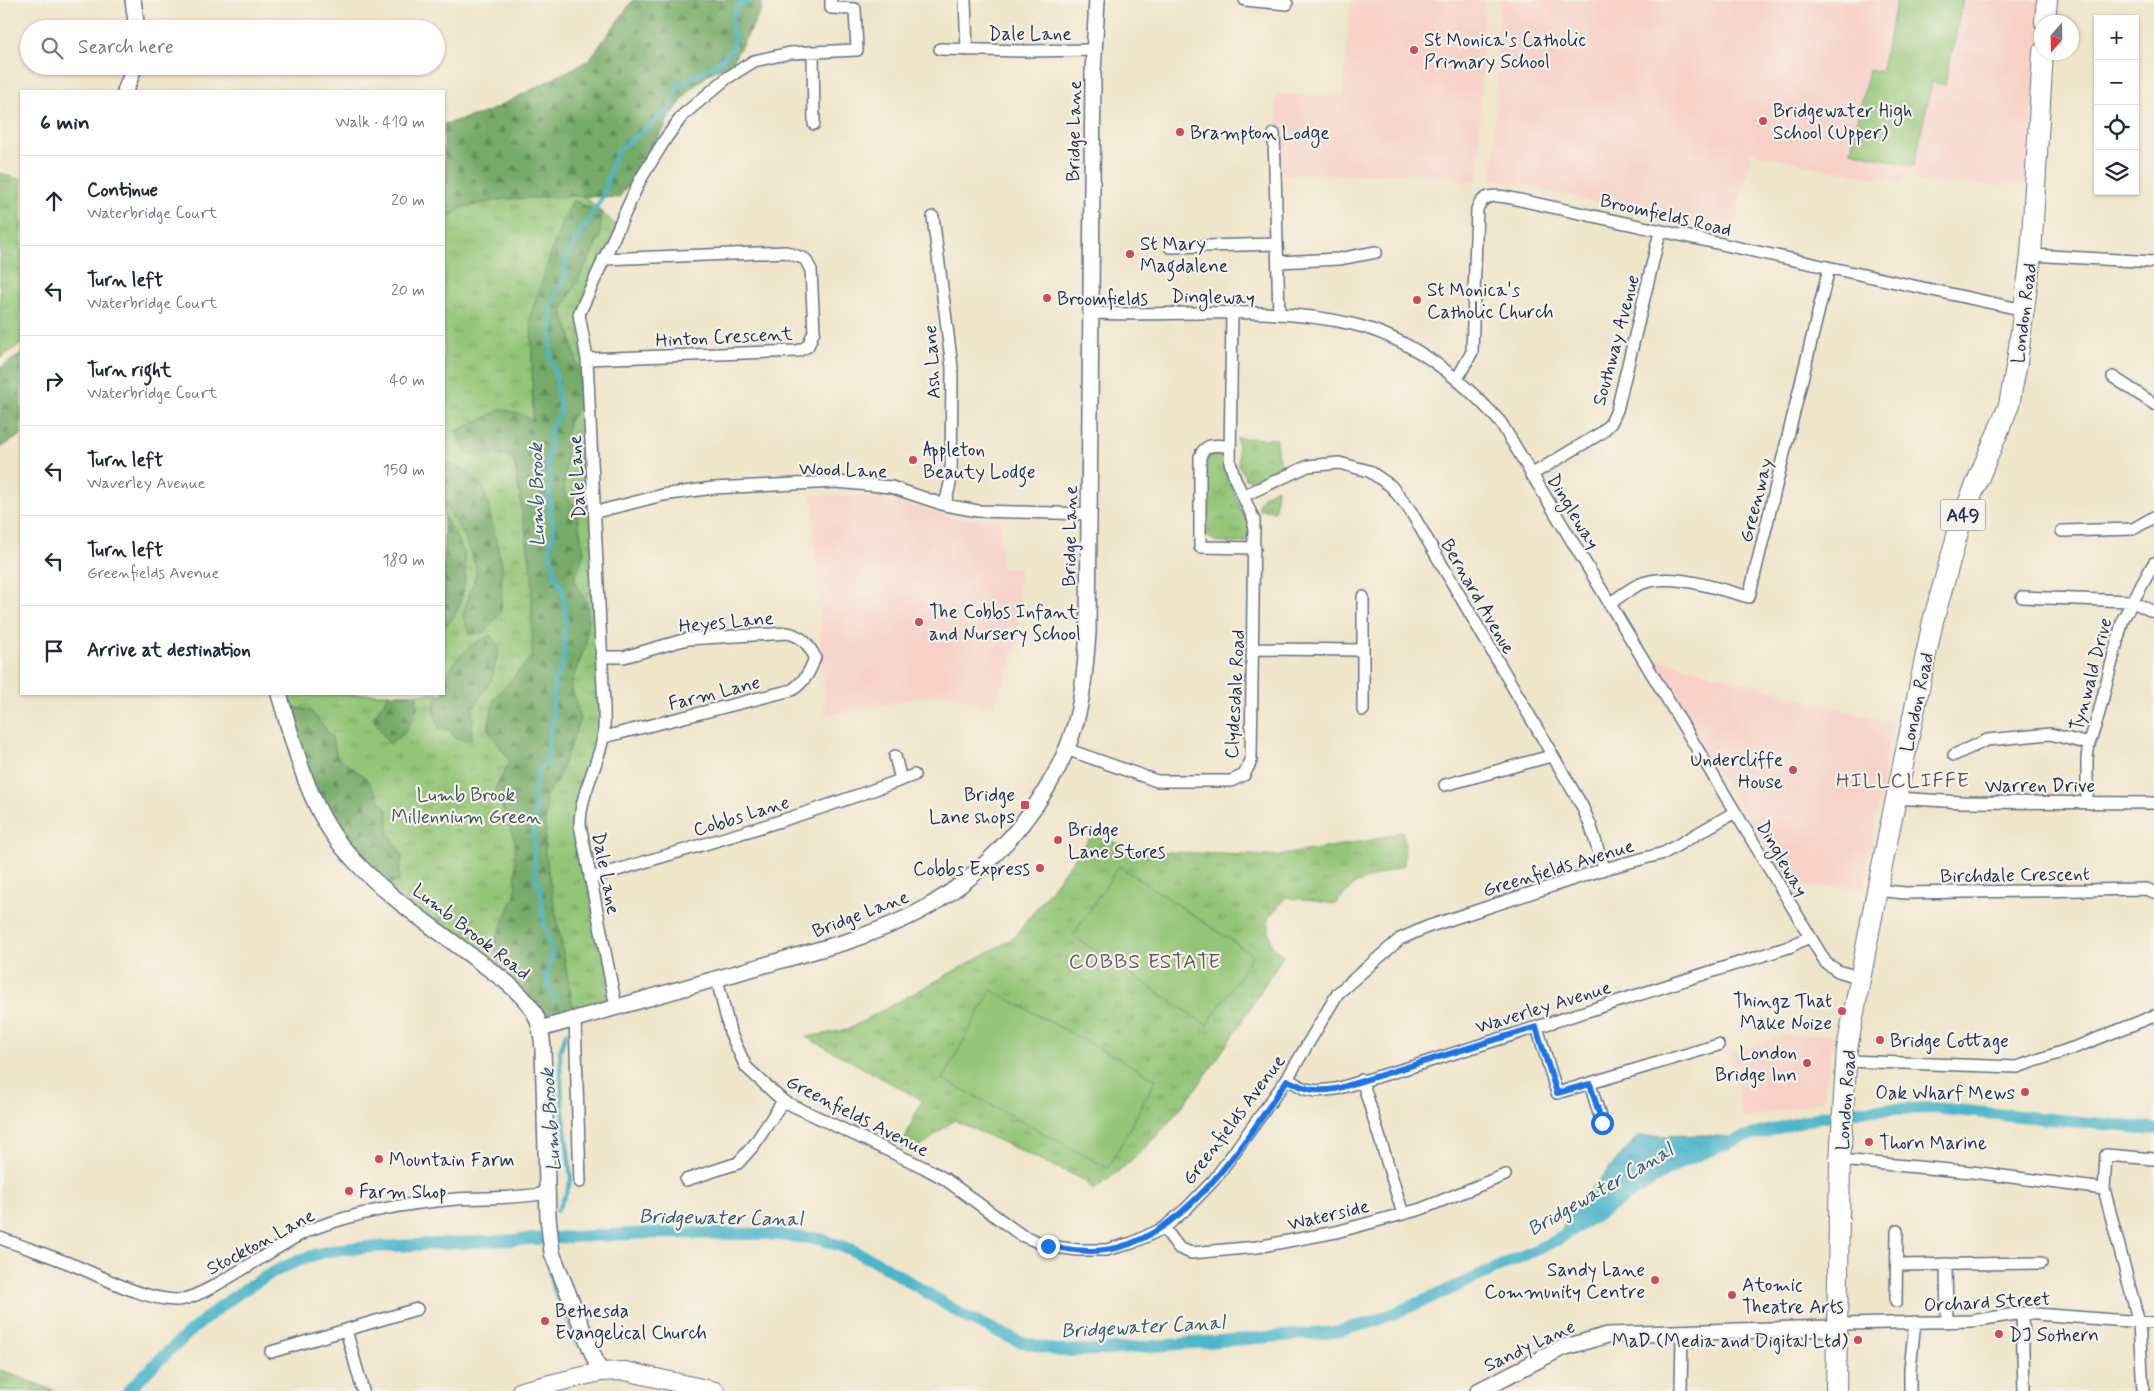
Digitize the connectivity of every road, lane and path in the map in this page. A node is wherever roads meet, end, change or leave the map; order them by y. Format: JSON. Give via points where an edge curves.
{"nodes":[{"id":1,"x":133,"y":0,"type":"edge"},
{"id":2,"x":831,"y":0,"type":"edge"},
{"id":3,"x":965,"y":0,"type":"edge"},
{"id":4,"x":1097,"y":0,"type":"edge"},
{"id":5,"x":1246,"y":0,"type":"edge"},
{"id":6,"x":2047,"y":0,"type":"edge"},
{"id":7,"x":1287,"y":4,"type":"dead end"},
{"id":8,"x":2046,"y":15,"type":"edge"},
{"id":9,"x":136,"y":20,"type":"edge"},
{"id":10,"x":940,"y":49,"type":"dead end"},
{"id":11,"x":966,"y":50,"type":"junction"},
{"id":12,"x":1094,"y":50,"type":"junction"},
{"id":13,"x":813,"y":52,"type":"junction"},
{"id":14,"x":2042,"y":60,"type":"edge"},
{"id":15,"x":131,"y":75,"type":"edge"},
{"id":16,"x":125,"y":90,"type":"edge"},
{"id":17,"x":814,"y":124,"type":"dead end"},
{"id":18,"x":1274,"y":134,"type":"dead end"},
{"id":19,"x":933,"y":217,"type":"dead end"},
{"id":20,"x":1660,"y":232,"type":"junction"},
{"id":21,"x":1277,"y":244,"type":"junction"},
{"id":22,"x":1170,"y":247,"type":"dead end"},
{"id":23,"x":1376,"y":252,"type":"dead end"},
{"id":24,"x":2030,"y":255,"type":"junction"},
{"id":25,"x":603,"y":259,"type":"junction"},
{"id":26,"x":1278,"y":262,"type":"junction"},
{"id":27,"x":2154,"y":262,"type":"edge"},
{"id":28,"x":1829,"y":268,"type":"junction"},
{"id":29,"x":2024,"y":310,"type":"junction"},
{"id":30,"x":1092,"y":312,"type":"junction"},
{"id":31,"x":1232,"y":313,"type":"junction"},
{"id":32,"x":1279,"y":314,"type":"junction"},
{"id":33,"x":587,"y":359,"type":"junction"},
{"id":34,"x":2113,"y":376,"type":"dead end"},
{"id":35,"x":1457,"y":379,"type":"junction"},
{"id":36,"x":2154,"y":404,"type":"edge"},
{"id":37,"x":1229,"y":446,"type":"junction"},
{"id":38,"x":1531,"y":475,"type":"junction"},
{"id":39,"x":1243,"y":496,"type":"junction"},
{"id":40,"x":946,"y":505,"type":"junction"},
{"id":41,"x":596,"y":512,"type":"junction"},
{"id":42,"x":1089,"y":514,"type":"junction"},
{"id":43,"x":2154,"y":517,"type":"edge"},
{"id":44,"x":2062,"y":531,"type":"dead end"},
{"id":45,"x":1255,"y":548,"type":"junction"},
{"id":46,"x":2154,"y":563,"type":"edge"},
{"id":47,"x":2022,"y":596,"type":"dead end"},
{"id":48,"x":1363,"y":597,"type":"dead end"},
{"id":49,"x":2131,"y":601,"type":"junction"},
{"id":50,"x":1609,"y":604,"type":"junction"},
{"id":51,"x":2154,"y":612,"type":"edge"},
{"id":52,"x":1254,"y":649,"type":"junction"},
{"id":53,"x":1363,"y":650,"type":"junction"},
{"id":54,"x":601,"y":656,"type":"junction"},
{"id":55,"x":815,"y":657,"type":"joint"},
{"id":56,"x":279,"y":695,"type":"edge"},
{"id":57,"x":1363,"y":710,"type":"dead end"},
{"id":58,"x":604,"y":737,"type":"junction"},
{"id":59,"x":2089,"y":744,"type":"junction"},
{"id":60,"x":1066,"y":749,"type":"junction"},
{"id":61,"x":1954,"y":755,"type":"dead end"},
{"id":62,"x":895,"y":756,"type":"dead end"},
{"id":63,"x":1551,"y":756,"type":"junction"},
{"id":64,"x":914,"y":775,"type":"dead end"},
{"id":65,"x":901,"y":780,"type":"junction"},
{"id":66,"x":1445,"y":785,"type":"dead end"},
{"id":67,"x":1896,"y":798,"type":"junction"},
{"id":68,"x":2087,"y":802,"type":"junction"},
{"id":69,"x":2154,"y":803,"type":"edge"},
{"id":70,"x":1735,"y":812,"type":"junction"},
{"id":71,"x":1604,"y":869,"type":"junction"},
{"id":72,"x":590,"y":878,"type":"junction"},
{"id":73,"x":1877,"y":890,"type":"junction"},
{"id":74,"x":2154,"y":892,"type":"edge"},
{"id":75,"x":1809,"y":937,"type":"junction"},
{"id":76,"x":1861,"y":978,"type":"junction"},
{"id":77,"x":717,"y":979,"type":"junction"},
{"id":78,"x":616,"y":1007,"type":"junction"},
{"id":79,"x":2154,"y":1016,"type":"edge"},
{"id":80,"x":575,"y":1018,"type":"junction"},
{"id":81,"x":1536,"y":1027,"type":"junction"},
{"id":82,"x":540,"y":1030,"type":"junction"},
{"id":83,"x":1718,"y":1045,"type":"dead end"},
{"id":84,"x":1846,"y":1061,"type":"junction"},
{"id":85,"x":1287,"y":1080,"type":"junction"},
{"id":86,"x":1362,"y":1080,"type":"junction"},
{"id":87,"x":1590,"y":1084,"type":"junction"},
{"id":88,"x":783,"y":1101,"type":"junction"},
{"id":89,"x":1602,"y":1123,"type":"dead end"},
{"id":90,"x":2154,"y":1158,"type":"edge"},
{"id":91,"x":1840,"y":1160,"type":"junction"},
{"id":92,"x":1505,"y":1175,"type":"dead end"},
{"id":93,"x":686,"y":1180,"type":"dead end"},
{"id":94,"x":580,"y":1182,"type":"dead end"},
{"id":95,"x":2104,"y":1189,"type":"junction"},
{"id":96,"x":547,"y":1193,"type":"junction"},
{"id":97,"x":1403,"y":1214,"type":"junction"},
{"id":98,"x":1164,"y":1228,"type":"junction"},
{"id":99,"x":1897,"y":1231,"type":"dead end"},
{"id":100,"x":0,"y":1238,"type":"edge"},
{"id":101,"x":2041,"y":1262,"type":"dead end"},
{"id":102,"x":1946,"y":1264,"type":"junction"},
{"id":103,"x":1897,"y":1265,"type":"junction"},
{"id":104,"x":1896,"y":1301,"type":"dead end"},
{"id":105,"x":417,"y":1308,"type":"dead end"},
{"id":106,"x":2022,"y":1313,"type":"junction"},
{"id":107,"x":1947,"y":1321,"type":"junction"},
{"id":108,"x":1915,"y":1322,"type":"junction"},
{"id":109,"x":2139,"y":1323,"type":"junction"},
{"id":110,"x":2154,"y":1323,"type":"edge"},
{"id":111,"x":1837,"y":1326,"type":"junction"},
{"id":112,"x":346,"y":1330,"type":"junction"},
{"id":113,"x":1682,"y":1331,"type":"junction"},
{"id":114,"x":271,"y":1352,"type":"dead end"},
{"id":115,"x":600,"y":1372,"type":"junction"},
{"id":116,"x":363,"y":1391,"type":"edge"},
{"id":117,"x":521,"y":1391,"type":"edge"},
{"id":118,"x":715,"y":1391,"type":"edge"},
{"id":119,"x":1478,"y":1391,"type":"edge"},
{"id":120,"x":1681,"y":1391,"type":"edge"},
{"id":121,"x":1836,"y":1391,"type":"edge"},
{"id":122,"x":1910,"y":1391,"type":"edge"},
{"id":123,"x":2024,"y":1391,"type":"edge"},
{"id":124,"x":2143,"y":1391,"type":"edge"}],
"edges":[{"from":1,"to":9,"type":"street"},
{"from":2,"to":13,"type":"street","name":"Dale Lane","via":[[831,8],[855,9],[857,50]]},
{"from":3,"to":11,"type":"street","name":"Dale Lane"},
{"from":4,"to":12,"type":"street","name":"Bridge Lane"},
{"from":5,"to":7,"type":"street"},
{"from":6,"to":8,"type":"highway"},
{"from":10,"to":11,"type":"street","name":"Dale Lane"},
{"from":11,"to":12,"type":"street","name":"Dale Lane"},
{"from":12,"to":30,"type":"street","name":"Bridge Lane"},
{"from":13,"to":17,"type":"street"},
{"from":13,"to":25,"type":"street","name":"Dale Lane","via":[[774,55],[746,64],[683,115],[640,180]]},
{"from":14,"to":24,"type":"highway","name":"London Road","number":"A49"},
{"from":15,"to":16,"type":"street"},
{"from":18,"to":21,"type":"street"},
{"from":19,"to":40,"type":"street","name":"Ash Lane","via":[[952,367],[951,479]]},
{"from":20,"to":28,"type":"street","name":"Broomfields Road"},
{"from":20,"to":35,"type":"street","name":"Broomfields Road","via":[[1506,197],[1483,199],[1476,217],[1472,352]]},
{"from":20,"to":38,"type":"street","name":"Southway Avenue","via":[[1617,410],[1611,423],[1601,433]]},
{"from":21,"to":22,"type":"street"},
{"from":21,"to":26,"type":"street"},
{"from":23,"to":26,"type":"street","via":[[1339,259]]},
{"from":24,"to":27,"type":"street"},
{"from":24,"to":29,"type":"highway","name":"London Road","number":"A49"},
{"from":25,"to":33,"type":"street","name":"Dale Lane","via":[[579,314]]},
{"from":25,"to":33,"type":"street","name":"Hinton Crescent","via":[[786,252],[805,259],[811,270],[814,331],[808,346],[798,351]]},
{"from":26,"to":32,"type":"street"},
{"from":28,"to":29,"type":"street","name":"Broomfields Road"},
{"from":28,"to":50,"type":"street","name":"Greenway","via":[[1749,596],[1664,579],[1640,584]]},
{"from":29,"to":67,"type":"highway","name":"London Road","number":"A49","via":[[2009,405],[1956,536],[1933,621]]},
{"from":30,"to":31,"type":"street","name":"Dingleway"},
{"from":30,"to":42,"type":"street","name":"Bridge Lane"},
{"from":31,"to":32,"type":"street","name":"Dingleway"},
{"from":31,"to":37,"type":"street","name":"Clydesdale Road"},
{"from":32,"to":35,"type":"street","name":"Dingleway","via":[[1354,324],[1401,343]]},
{"from":33,"to":41,"type":"street","name":"Dale Lane"},
{"from":34,"to":36,"type":"street"},
{"from":35,"to":38,"type":"street","name":"Dingleway","via":[[1501,423]]},
{"from":37,"to":39,"type":"street","name":"Clydesdale Road","via":[[1235,479]]},
{"from":37,"to":45,"type":"street","via":[[1208,445],[1202,449],[1200,547]]},
{"from":38,"to":50,"type":"street","name":"Dingleway"},
{"from":39,"to":45,"type":"street","name":"Clydesdale Road","via":[[1254,520]]},
{"from":39,"to":63,"type":"street","name":"Bernard Avenue","via":[[1308,466],[1339,463],[1369,471],[1391,486],[1410,510]]},
{"from":40,"to":41,"type":"street","name":"Wood Lane","via":[[891,487],[836,482],[713,488],[663,495]]},
{"from":40,"to":42,"type":"street","name":"Wood Lane","via":[[978,511]]},
{"from":41,"to":54,"type":"street","name":"Dale Lane"},
{"from":42,"to":60,"type":"street","name":"Bridge Lane","via":[[1086,665],[1079,710]]},
{"from":43,"to":44,"type":"street","via":[[2134,529]]},
{"from":45,"to":52,"type":"street","name":"Clydesdale Road"},
{"from":46,"to":49,"type":"street","name":"Tynwald Drive"},
{"from":47,"to":49,"type":"street"},
{"from":48,"to":53,"type":"street"},
{"from":49,"to":51,"type":"street"},
{"from":49,"to":59,"type":"street","name":"Tynwald Drive","via":[[2123,619]]},
{"from":50,"to":70,"type":"street","name":"Dingleway"},
{"from":52,"to":53,"type":"street"},
{"from":52,"to":60,"type":"street","name":"Clydesdale Road","via":[[1251,761],[1244,775],[1231,781],[1157,781]]},
{"from":53,"to":57,"type":"street"},
{"from":54,"to":55,"type":"street","name":"Heyes Lane","via":[[624,657],[687,639],[788,633],[806,641]]},
{"from":54,"to":58,"type":"street","name":"Dale Lane"},
{"from":55,"to":58,"type":"street","name":"Farm Lane","via":[[804,682],[792,690]]},
{"from":56,"to":82,"type":"street","name":"Lumb Brook Road","via":[[312,797],[344,850],[382,886],[521,994],[534,1011]]},
{"from":58,"to":72,"type":"street","name":"Dale Lane","via":[[580,812]]},
{"from":59,"to":61,"type":"street","via":[[2050,734],[1987,740]]},
{"from":59,"to":68,"type":"street","name":"Tynwald Drive"},
{"from":60,"to":77,"type":"street","name":"Bridge Lane","via":[[1041,797],[1013,836],[984,865],[946,895],[922,910],[849,941]]},
{"from":62,"to":65,"type":"street"},
{"from":63,"to":66,"type":"street"},
{"from":63,"to":71,"type":"street","name":"Bernard Avenue","via":[[1582,806]]},
{"from":64,"to":65,"type":"street","name":"Cobbs Lane"},
{"from":65,"to":72,"type":"street","name":"Cobbs Lane","via":[[761,828]]},
{"from":67,"to":68,"type":"street","name":"Warren Drive","via":[[1961,802]]},
{"from":67,"to":73,"type":"highway","name":"London Road","number":"A49"},
{"from":68,"to":69,"type":"street","name":"Warren Drive"},
{"from":70,"to":71,"type":"street","name":"Greenfields Avenue","via":[[1664,853]]},
{"from":70,"to":75,"type":"street","name":"Dingleway"},
{"from":71,"to":85,"type":"street","name":"Greenfields Avenue","via":[[1427,927],[1400,939],[1338,992]]},
{"from":72,"to":78,"type":"street","name":"Dale Lane"},
{"from":73,"to":74,"type":"street","name":"Birchdale Crescent","via":[[1905,894],[2146,889]]},
{"from":73,"to":76,"type":"highway","name":"London Road","number":"A49"},
{"from":75,"to":76,"type":"street","name":"Dingleway","via":[[1826,963],[1838,972]]},
{"from":75,"to":81,"type":"street","name":"Waverley Avenue","via":[[1789,947]]},
{"from":76,"to":84,"type":"highway","name":"London Road","number":"A49"},
{"from":77,"to":78,"type":"street","name":"Bridge Lane"},
{"from":77,"to":88,"type":"street","name":"Greenfields Avenue","via":[[730,1032],[746,1067]]},
{"from":78,"to":80,"type":"street","name":"Bridge Lane"},
{"from":79,"to":84,"type":"street","via":[[2016,1067]]},
{"from":80,"to":82,"type":"street","name":"Bridge Lane"},
{"from":80,"to":94,"type":"street"},
{"from":81,"to":86,"type":"street","name":"Waverley Avenue"},
{"from":81,"to":87,"type":"street","via":[[1557,1093]]},
{"from":82,"to":96,"type":"street","name":"Lumb Brook Road"},
{"from":83,"to":87,"type":"street"},
{"from":84,"to":91,"type":"highway","name":"London Road","number":"A49"},
{"from":85,"to":86,"type":"street","name":"Waverley Avenue","via":[[1317,1091],[1336,1089]]},
{"from":85,"to":98,"type":"street","name":"Greenfields Avenue","via":[[1214,1180]]},
{"from":86,"to":97,"type":"street"},
{"from":87,"to":89,"type":"street"},
{"from":88,"to":93,"type":"street","via":[[738,1163]]},
{"from":88,"to":98,"type":"street","name":"Greenfields Avenue","via":[[924,1167],[1022,1235],[1048,1246],[1106,1250],[1132,1243]]},
{"from":90,"to":95,"type":"street","via":[[2106,1155]]},
{"from":91,"to":95,"type":"street"},
{"from":91,"to":111,"type":"highway","name":"London Road","number":"A49"},
{"from":92,"to":97,"type":"street","name":"Waterside"},
{"from":95,"to":109,"type":"street"},
{"from":96,"to":100,"type":"street","name":"Stockton Lane","via":[[388,1207],[311,1230],[199,1294],[176,1301],[144,1294]]},
{"from":96,"to":115,"type":"street","name":"Lumb Brook Road","via":[[553,1261]]},
{"from":97,"to":98,"type":"street","name":"Waterside","via":[[1336,1232],[1213,1252],[1179,1248]]},
{"from":99,"to":103,"type":"street"},
{"from":101,"to":102,"type":"street"},
{"from":102,"to":103,"type":"street"},
{"from":102,"to":107,"type":"street"},
{"from":103,"to":104,"type":"street"},
{"from":105,"to":112,"type":"street"},
{"from":106,"to":107,"type":"street","name":"Orchard Street","via":[[1986,1320]]},
{"from":106,"to":109,"type":"street","name":"Orchard Street"},
{"from":106,"to":123,"type":"street"},
{"from":107,"to":108,"type":"street","name":"Orchard Street"},
{"from":108,"to":111,"type":"street","name":"Orchard Street"},
{"from":108,"to":122,"type":"street"},
{"from":109,"to":110,"type":"street","name":"Orchard Street"},
{"from":109,"to":124,"type":"street"},
{"from":111,"to":113,"type":"street","name":"Sandy Lane"},
{"from":111,"to":121,"type":"highway","name":"London Road","number":"A49"},
{"from":112,"to":114,"type":"street"},
{"from":112,"to":116,"type":"street"},
{"from":113,"to":119,"type":"street","name":"Sandy Lane","via":[[1592,1338],[1562,1348]]},
{"from":113,"to":120,"type":"street"},
{"from":115,"to":117,"type":"main road"},
{"from":115,"to":118,"type":"main road","via":[[645,1374]]}]}
